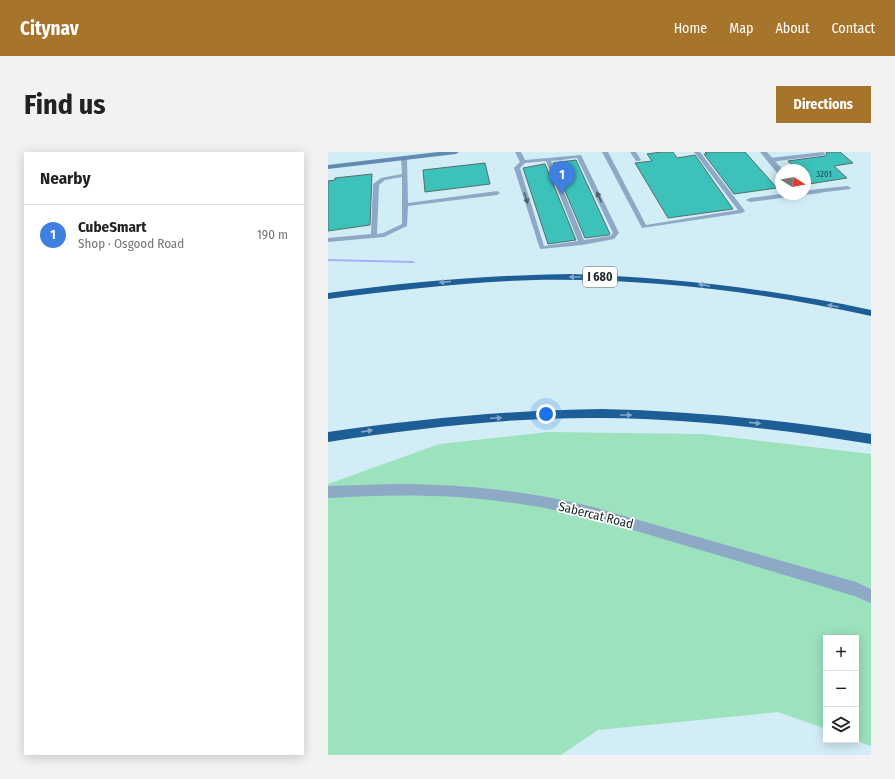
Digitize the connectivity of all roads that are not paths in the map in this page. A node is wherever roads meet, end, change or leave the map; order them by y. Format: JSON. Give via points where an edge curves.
{"nodes":[{"id":1,"x":456,"y":152,"type":"edge"},
{"id":2,"x":518,"y":152,"type":"edge"},
{"id":3,"x":605,"y":152,"type":"edge"},
{"id":4,"x":633,"y":152,"type":"edge"},
{"id":5,"x":697,"y":152,"type":"edge"},
{"id":6,"x":763,"y":152,"type":"edge"},
{"id":7,"x":440,"y":153,"type":"edge"},
{"id":8,"x":823,"y":154,"type":"dead end"},
{"id":9,"x":576,"y":155,"type":"edge"},
{"id":10,"x":404,"y":158,"type":"junction"},
{"id":11,"x":548,"y":159,"type":"junction"},
{"id":12,"x":638,"y":160,"type":"dead end"},
{"id":13,"x":770,"y":160,"type":"junction"},
{"id":14,"x":523,"y":162,"type":"junction"},
{"id":15,"x":775,"y":165,"type":"edge"},
{"id":16,"x":328,"y":167,"type":"edge"},
{"id":17,"x":404,"y":175,"type":"junction"},
{"id":18,"x":848,"y":188,"type":"dead end"},
{"id":19,"x":818,"y":191,"type":"joint"},
{"id":20,"x":811,"y":192,"type":"edge"},
{"id":21,"x":496,"y":193,"type":"dead end"},
{"id":22,"x":775,"y":197,"type":"edge"},
{"id":23,"x":750,"y":200,"type":"dead end"},
{"id":24,"x":404,"y":205,"type":"junction"},
{"id":25,"x":374,"y":236,"type":"junction"},
{"id":26,"x":328,"y":240,"type":"edge"},
{"id":27,"x":582,"y":243,"type":"junction"},
{"id":28,"x":328,"y":296,"type":"edge"},
{"id":29,"x":871,"y":313,"type":"edge"},
{"id":30,"x":328,"y":437,"type":"edge"},
{"id":31,"x":871,"y":438,"type":"edge"},
{"id":32,"x":328,"y":492,"type":"edge"},
{"id":33,"x":871,"y":596,"type":"edge"}],
"edges":[{"from":1,"to":7,"type":"main road"},
{"from":2,"to":14,"type":"lane"},
{"from":3,"to":5,"type":"lane","via":[[644,227],[742,211]]},
{"from":4,"to":12,"type":"lane"},
{"from":6,"to":13,"type":"street"},
{"from":7,"to":10,"type":"main road"},
{"from":8,"to":13,"type":"lane"},
{"from":9,"to":11,"type":"lane"},
{"from":27,"to":9,"type":"lane","one_way":true,"via":[[612,238],[616,233]]},
{"from":10,"to":16,"type":"main road"},
{"from":10,"to":17,"type":"lane"},
{"from":11,"to":14,"type":"lane"},
{"from":11,"to":27,"type":"lane"},
{"from":13,"to":15,"type":"street"},
{"from":14,"to":27,"type":"lane","one_way":true,"via":[[517,168],[542,248]]},
{"from":17,"to":24,"type":"lane"},
{"from":17,"to":25,"type":"lane","via":[[383,179],[376,184]]},
{"from":18,"to":19,"type":"lane"},
{"from":19,"to":20,"type":"street"},
{"from":21,"to":24,"type":"lane"},
{"from":22,"to":23,"type":"street"},
{"from":24,"to":25,"type":"lane","via":[[405,225],[384,235]]},
{"from":25,"to":26,"type":"lane"},
{"from":29,"to":28,"type":"highway","number":"I 680","one_way":true,"via":[[695,284],[604,278],[477,280],[406,285]]},
{"from":30,"to":31,"type":"highway","one_way":true,"via":[[395,427],[564,414],[721,419]]},
{"from":32,"to":33,"type":"street","name":"Sabercat Road","via":[[379,488],[440,489],[515,497],[570,507],[856,589]]}]}
